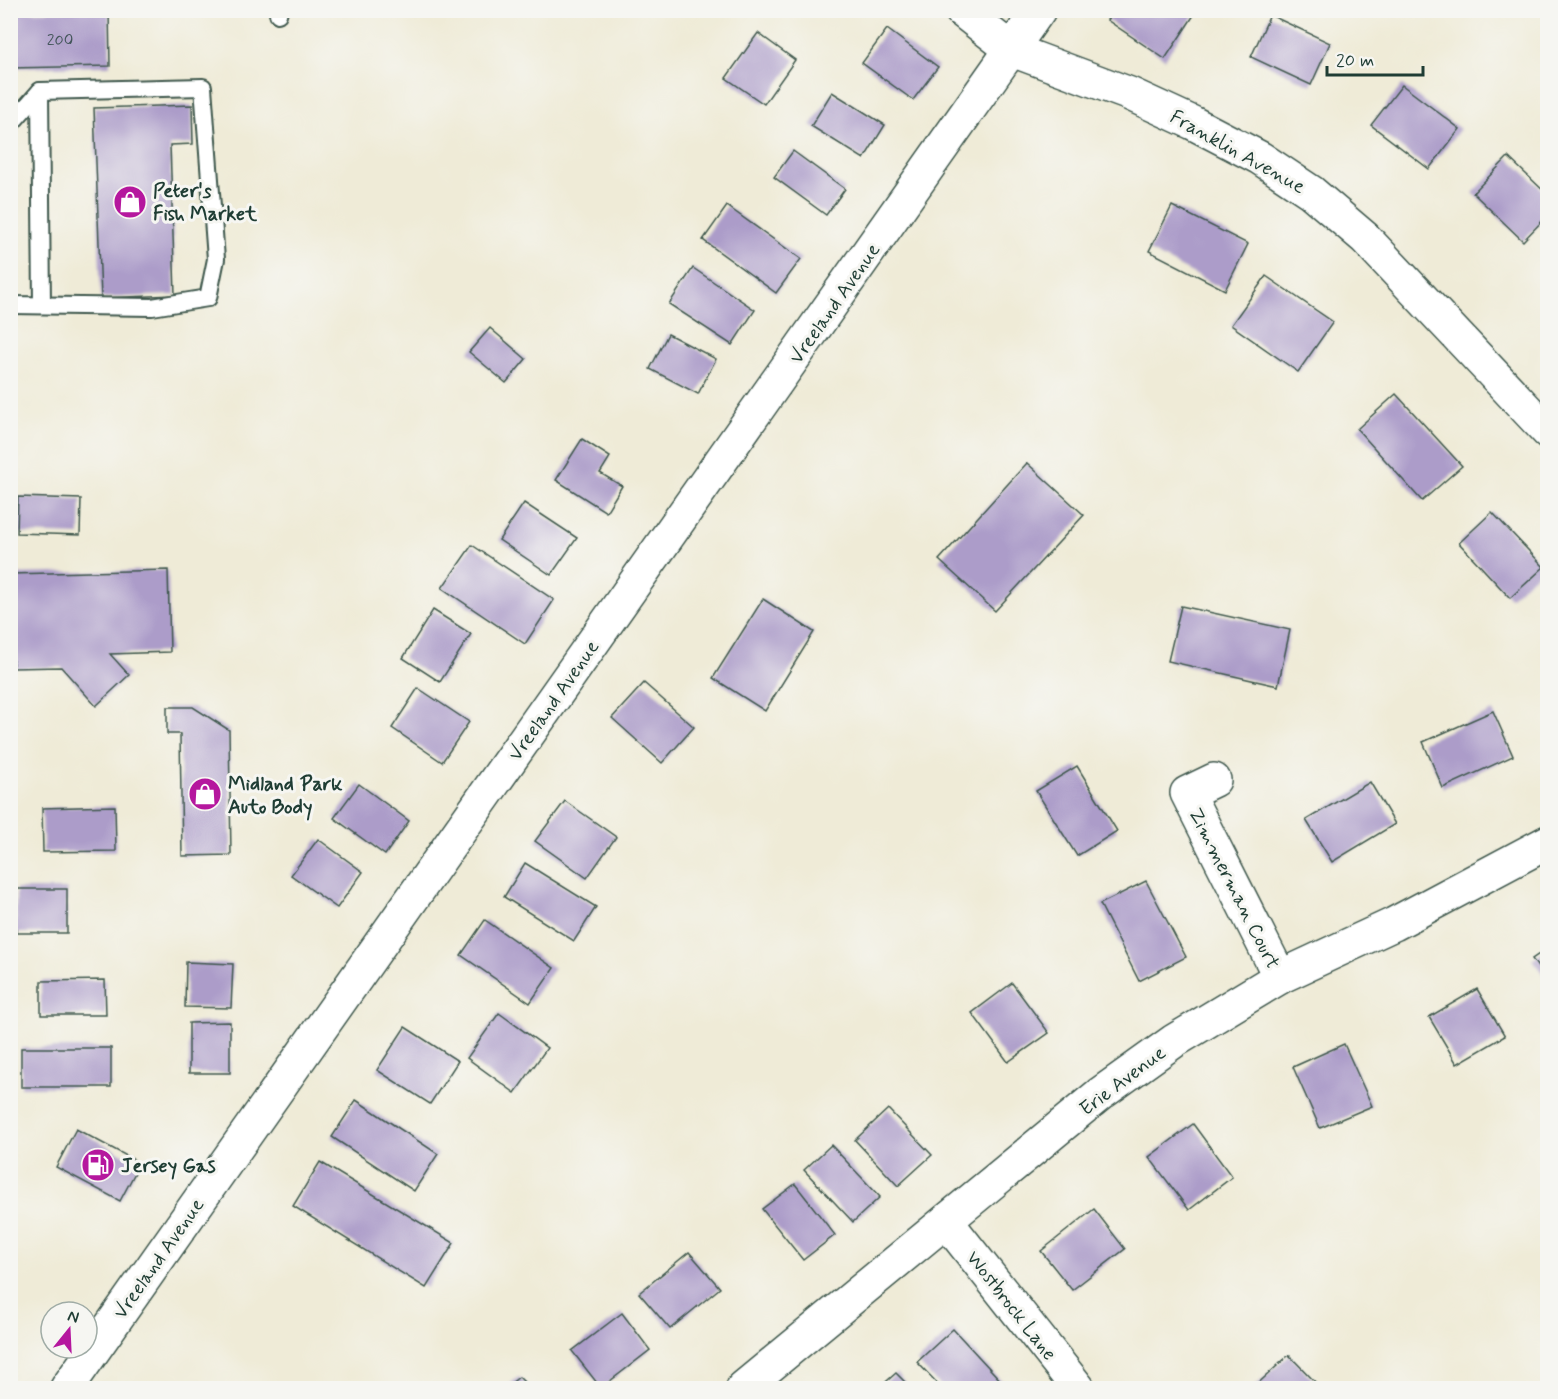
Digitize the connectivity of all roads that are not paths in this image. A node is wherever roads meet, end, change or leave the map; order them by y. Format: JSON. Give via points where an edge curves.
{"nodes":[{"id":1,"x":961,"y":10,"type":"edge"},
{"id":2,"x":1039,"y":10,"type":"edge"},
{"id":3,"x":1012,"y":50,"type":"junction"},
{"id":4,"x":40,"y":91,"type":"junction"},
{"id":5,"x":10,"y":125,"type":"edge"},
{"id":6,"x":10,"y":305,"type":"edge"},
{"id":7,"x":42,"y":305,"type":"junction"},
{"id":8,"x":1548,"y":432,"type":"edge"},
{"id":9,"x":1214,"y":780,"type":"dead end"},
{"id":10,"x":1548,"y":842,"type":"edge"},
{"id":11,"x":1280,"y":977,"type":"junction"},
{"id":12,"x":946,"y":1221,"type":"junction"},
{"id":13,"x":66,"y":1389,"type":"edge"},
{"id":14,"x":743,"y":1389,"type":"edge"},
{"id":15,"x":1078,"y":1389,"type":"edge"}],
"edges":[{"from":1,"to":3,"type":"street","name":"Franklin Avenue"},
{"from":2,"to":3,"type":"street","name":"Vreeland Avenue"},
{"from":3,"to":8,"type":"street","name":"Franklin Avenue","via":[[1130,94],[1193,123],[1260,158],[1311,192],[1365,238]]},
{"from":3,"to":13,"type":"street","name":"Vreeland Avenue"},
{"from":4,"to":5,"type":"lane"},
{"from":4,"to":7,"type":"lane"},
{"from":4,"to":7,"type":"lane","via":[[203,87],[216,259],[208,298],[152,307]]},
{"from":6,"to":7,"type":"lane"},
{"from":9,"to":11,"type":"street","name":"Zimmerman Court","via":[[1187,793]]},
{"from":10,"to":11,"type":"street","name":"Erie Avenue","via":[[1394,924]]},
{"from":11,"to":12,"type":"street","name":"Erie Avenue","via":[[1174,1041],[1100,1094]]},
{"from":12,"to":14,"type":"street","name":"Erie Avenue"},
{"from":12,"to":15,"type":"street","name":"Wostbrock Lane"}]}
